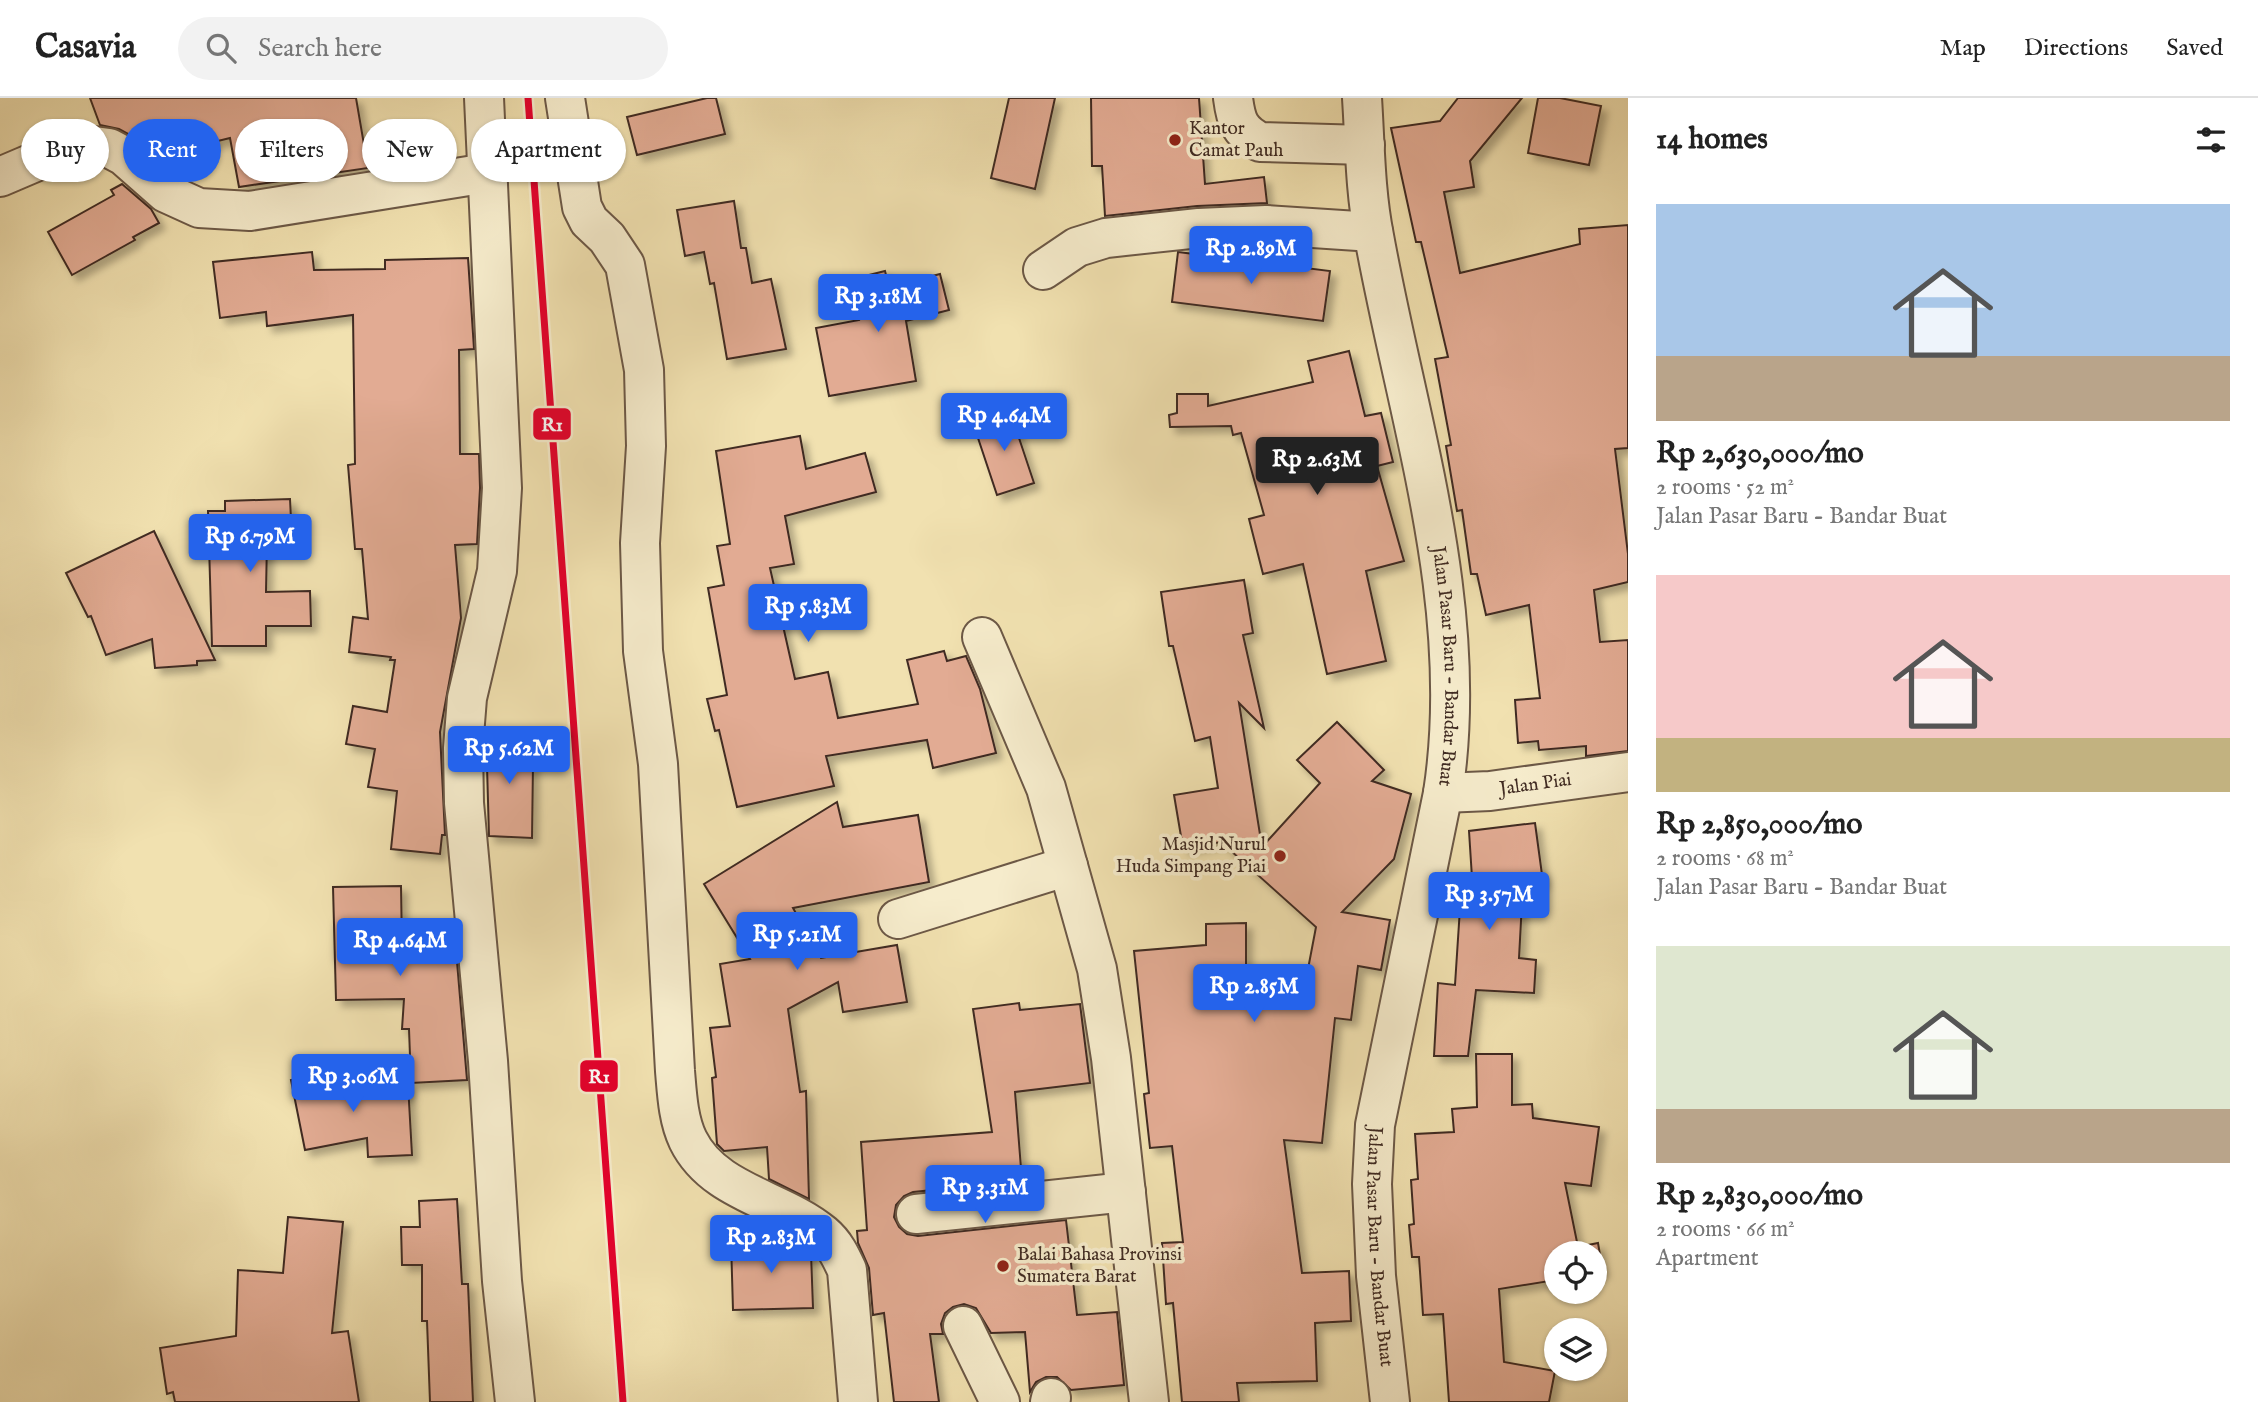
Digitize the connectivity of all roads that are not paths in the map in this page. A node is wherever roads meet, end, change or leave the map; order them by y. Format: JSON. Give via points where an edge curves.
{"nodes":[{"id":1,"x":484,"y":98,"type":"edge"},
{"id":2,"x":565,"y":98,"type":"edge"},
{"id":3,"x":1233,"y":98,"type":"edge"},
{"id":4,"x":1362,"y":98,"type":"edge"},
{"id":5,"x":485,"y":119,"type":"edge"},
{"id":6,"x":1366,"y":145,"type":"junction"},
{"id":7,"x":471,"y":176,"type":"edge"},
{"id":8,"x":0,"y":177,"type":"edge"},
{"id":9,"x":488,"y":182,"type":"edge"},
{"id":10,"x":1373,"y":232,"type":"junction"},
{"id":11,"x":1042,"y":271,"type":"dead end"},
{"id":12,"x":982,"y":637,"type":"dead end"},
{"id":13,"x":1628,"y":772,"type":"edge"},
{"id":14,"x":1443,"y":793,"type":"junction"},
{"id":15,"x":1068,"y":866,"type":"junction"},
{"id":16,"x":898,"y":919,"type":"dead end"},
{"id":17,"x":1126,"y":1192,"type":"junction"},
{"id":18,"x":916,"y":1214,"type":"dead end"},
{"id":19,"x":963,"y":1326,"type":"dead end"},
{"id":20,"x":515,"y":1402,"type":"edge"},
{"id":21,"x":858,"y":1402,"type":"edge"},
{"id":22,"x":1000,"y":1402,"type":"edge"},
{"id":23,"x":1149,"y":1402,"type":"edge"},
{"id":24,"x":1390,"y":1402,"type":"edge"}],
"edges":[{"from":1,"to":5,"type":"street"},
{"from":2,"to":21,"type":"street","via":[[582,208],[625,265],[644,370],[646,446],[639,543],[643,651],[658,764],[680,1116],[688,1140],[705,1165],[735,1187],[824,1235],[838,1251],[847,1270]]},
{"from":3,"to":6,"type":"street","via":[[1237,123],[1260,142]]},
{"from":4,"to":6,"type":"street","name":"Jalan Pasar Baru - Bandar Buat"},
{"from":6,"to":10,"type":"street","name":"Jalan Pasar Baru - Bandar Buat"},
{"from":7,"to":8,"type":"street","via":[[250,211],[199,208],[166,193],[124,156],[87,145],[68,148]]},
{"from":9,"to":20,"type":"street","via":[[498,344],[501,532],[467,698],[464,803]]},
{"from":10,"to":11,"type":"street","via":[[1266,225],[1106,238],[1077,247]]},
{"from":10,"to":14,"type":"street","name":"Jalan Pasar Baru - Bandar Buat","via":[[1444,593],[1452,724]]},
{"from":12,"to":15,"type":"street","via":[[1046,788]]},
{"from":13,"to":14,"type":"street","name":"Jalan Piai"},
{"from":14,"to":24,"type":"street","name":"Jalan Pasar Baru - Bandar Buat","via":[[1376,1125],[1372,1184],[1376,1276]]},
{"from":15,"to":16,"type":"street"},
{"from":15,"to":17,"type":"street","via":[[1097,969]]},
{"from":17,"to":18,"type":"street"},
{"from":17,"to":23,"type":"street"},
{"from":19,"to":22,"type":"street"}]}
